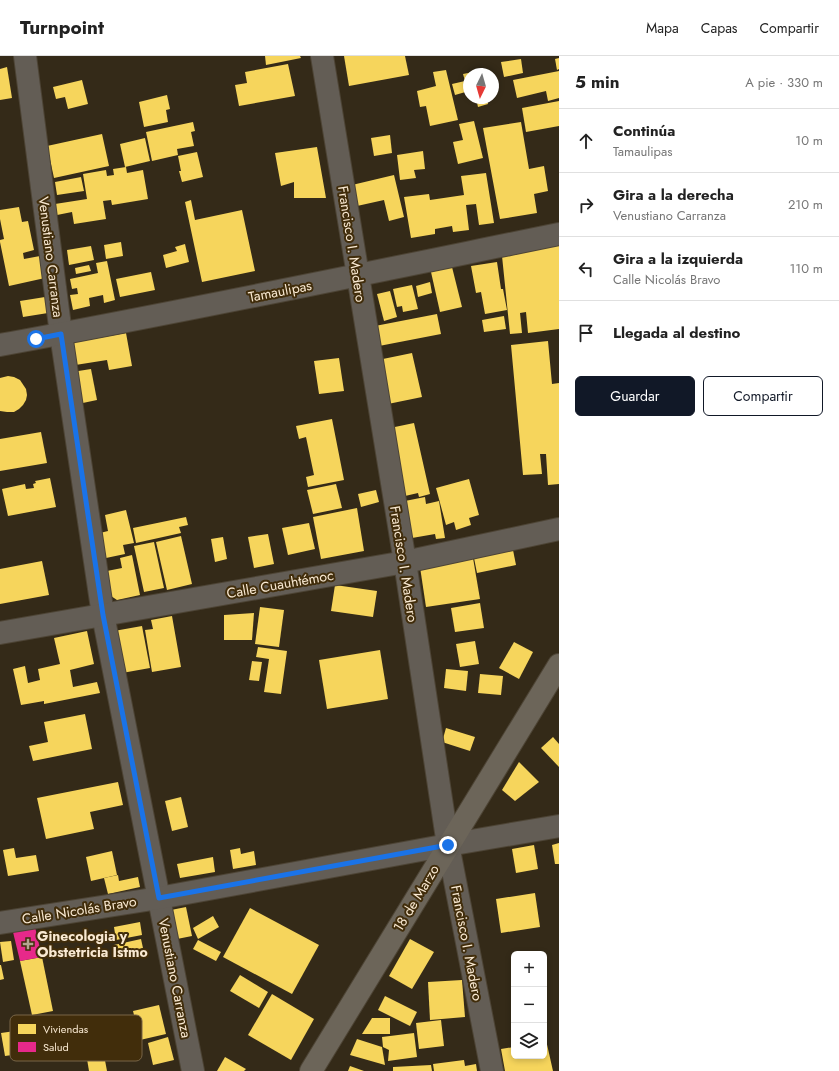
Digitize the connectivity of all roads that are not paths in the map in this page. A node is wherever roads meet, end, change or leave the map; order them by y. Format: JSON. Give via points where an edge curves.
{"nodes":[{"id":1,"x":25,"y":56,"type":"edge"},
{"id":2,"x":322,"y":56,"type":"edge"},
{"id":3,"x":559,"y":234,"type":"edge"},
{"id":4,"x":357,"y":275,"type":"junction"},
{"id":5,"x":61,"y":334,"type":"junction"},
{"id":6,"x":0,"y":346,"type":"edge"},
{"id":7,"x":559,"y":529,"type":"edge"},
{"id":8,"x":405,"y":562,"type":"junction"},
{"id":9,"x":103,"y":615,"type":"junction"},
{"id":10,"x":0,"y":633,"type":"edge"},
{"id":11,"x":559,"y":664,"type":"edge"},
{"id":12,"x":559,"y":826,"type":"edge"},
{"id":13,"x":448,"y":845,"type":"junction"},
{"id":14,"x":159,"y":898,"type":"junction"},
{"id":15,"x":0,"y":923,"type":"edge"},
{"id":16,"x":193,"y":1071,"type":"edge"},
{"id":17,"x":311,"y":1071,"type":"edge"},
{"id":18,"x":492,"y":1071,"type":"edge"}],
"edges":[{"from":1,"to":5,"type":"street","name":"Venustiano Carranza"},
{"from":2,"to":4,"type":"street","name":"Francisco I. Madero"},
{"from":3,"to":4,"type":"street","name":"Tamaulipas"},
{"from":4,"to":5,"type":"street","name":"Tamaulipas"},
{"from":4,"to":8,"type":"street","name":"Francisco I. Madero"},
{"from":5,"to":6,"type":"street","name":"Tamaulipas"},
{"from":5,"to":9,"type":"street","name":"Venustiano Carranza"},
{"from":7,"to":8,"type":"street","name":"Calle Cuauhtémoc"},
{"from":8,"to":9,"type":"street","name":"Calle Cuauhtémoc"},
{"from":8,"to":13,"type":"street","name":"Francisco I. Madero"},
{"from":9,"to":10,"type":"street","name":"Calle Cuauhtémoc"},
{"from":9,"to":14,"type":"street","name":"Venustiano Carranza"},
{"from":11,"to":13,"type":"main road","name":"18 de Marzo"},
{"from":12,"to":13,"type":"street","name":"Calle Nicolás Bravo"},
{"from":13,"to":14,"type":"street","name":"Calle Nicolás Bravo"},
{"from":13,"to":17,"type":"main road","name":"18 de Marzo"},
{"from":13,"to":18,"type":"street","name":"Francisco I. Madero"},
{"from":14,"to":15,"type":"street","name":"Calle Nicolás Bravo"},
{"from":14,"to":16,"type":"street","name":"Venustiano Carranza"}]}
